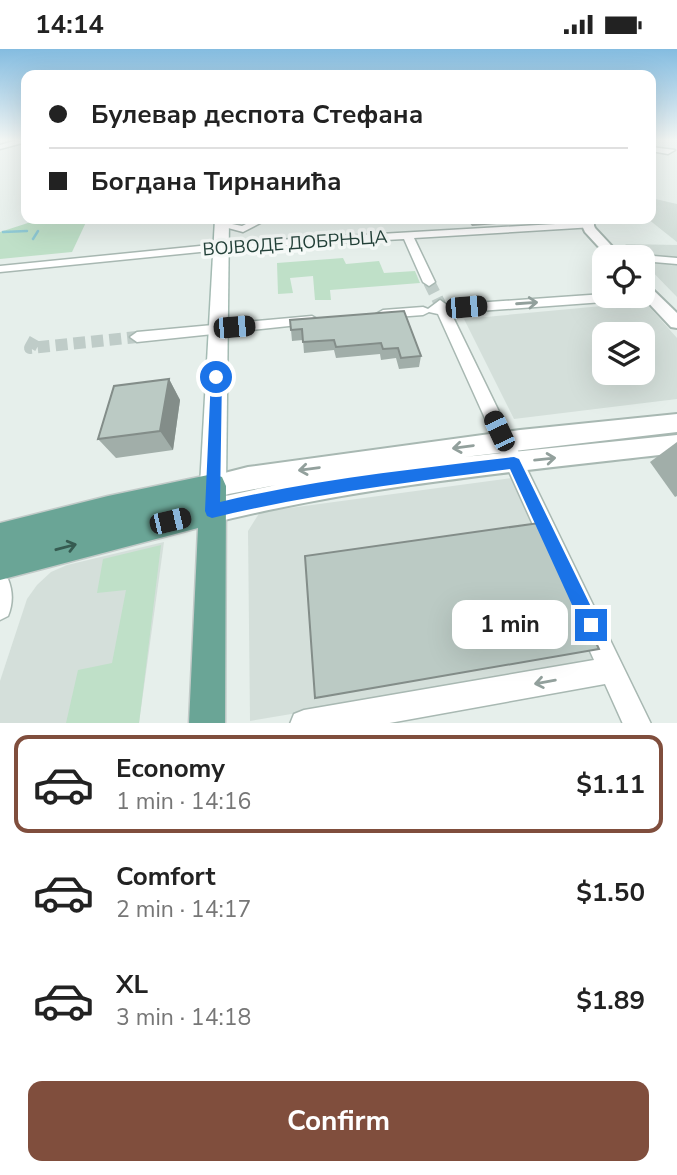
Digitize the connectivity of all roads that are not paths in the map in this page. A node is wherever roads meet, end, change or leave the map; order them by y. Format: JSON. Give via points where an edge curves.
{"nodes":[{"id":1,"x":222,"y":224,"type":"edge"},
{"id":2,"x":228,"y":224,"type":"edge"},
{"id":3,"x":253,"y":224,"type":"edge"},
{"id":4,"x":525,"y":224,"type":"edge"},
{"id":5,"x":566,"y":224,"type":"edge"},
{"id":6,"x":588,"y":224,"type":"edge"},
{"id":7,"x":589,"y":224,"type":"edge"},
{"id":8,"x":534,"y":227,"type":"junction"},
{"id":9,"x":407,"y":235,"type":"junction"},
{"id":10,"x":604,"y":245,"type":"edge"},
{"id":11,"x":611,"y":245,"type":"edge"},
{"id":12,"x":221,"y":247,"type":"junction"},
{"id":13,"x":655,"y":259,"type":"edge"},
{"id":14,"x":677,"y":261,"type":"edge"},
{"id":15,"x":0,"y":269,"type":"edge"},
{"id":16,"x":429,"y":282,"type":"tunnel mouth"},
{"id":17,"x":655,"y":296,"type":"edge"},
{"id":18,"x":592,"y":298,"type":"edge"},
{"id":19,"x":655,"y":299,"type":"edge"},
{"id":20,"x":435,"y":308,"type":"junction"},
{"id":21,"x":677,"y":311,"type":"edge"},
{"id":22,"x":375,"y":315,"type":"edge"},
{"id":23,"x":323,"y":319,"type":"edge"},
{"id":24,"x":677,"y":323,"type":"edge"},
{"id":25,"x":218,"y":328,"type":"junction"},
{"id":26,"x":137,"y":337,"type":"tunnel mouth"},
{"id":27,"x":677,"y":423,"type":"edge"},
{"id":28,"x":677,"y":445,"type":"edge"},
{"id":29,"x":509,"y":452,"type":"junction"},
{"id":30,"x":212,"y":498,"type":"junction"},
{"id":31,"x":0,"y":537,"type":"edge"},
{"id":32,"x":0,"y":565,"type":"edge"},
{"id":33,"x":0,"y":587,"type":"edge"},
{"id":34,"x":0,"y":608,"type":"edge"},
{"id":35,"x":612,"y":670,"type":"junction"},
{"id":36,"x":207,"y":723,"type":"edge"},
{"id":37,"x":304,"y":723,"type":"edge"},
{"id":38,"x":637,"y":723,"type":"edge"}],
"edges":[{"from":1,"to":12,"type":"main road"},
{"from":2,"to":3,"type":"street","via":[[243,229]]},
{"from":4,"to":8,"type":"street"},
{"from":5,"to":8,"type":"street","name":"ВОЈВОДЕ ДОБРЊЦА"},
{"from":6,"to":10,"type":"street"},
{"from":7,"to":11,"type":"street"},
{"from":8,"to":9,"type":"street","name":"ВОЈВОДЕ ДОБРЊЦА"},
{"from":9,"to":12,"type":"street","name":"ВОЈВОДЕ ДОБРЊЦА"},
{"from":9,"to":16,"type":"street"},
{"from":12,"to":15,"type":"street","name":"ВОЈВОДЕ ДОБРЊЦА"},
{"from":12,"to":25,"type":"main road"},
{"from":13,"to":14,"type":"street"},
{"from":17,"to":21,"type":"street"},
{"from":20,"to":18,"type":"street","one_way":true},
{"from":19,"to":24,"type":"street"},
{"from":20,"to":22,"type":"street"},
{"from":20,"to":29,"type":"street"},
{"from":23,"to":25,"type":"street"},
{"from":25,"to":26,"type":"street"},
{"from":25,"to":30,"type":"main road"},
{"from":27,"to":29,"type":"street"},
{"from":29,"to":28,"type":"street","one_way":true},
{"from":29,"to":30,"type":"street","via":[[287,493]]},
{"from":29,"to":35,"type":"street"},
{"from":30,"to":31,"type":"main road","via":[[108,509]]},
{"from":32,"to":30,"type":"main road","one_way":true},
{"from":30,"to":36,"type":"main road"},
{"from":33,"to":34,"type":"street"},
{"from":35,"to":37,"type":"street","one_way":true},
{"from":35,"to":38,"type":"street"}]}
